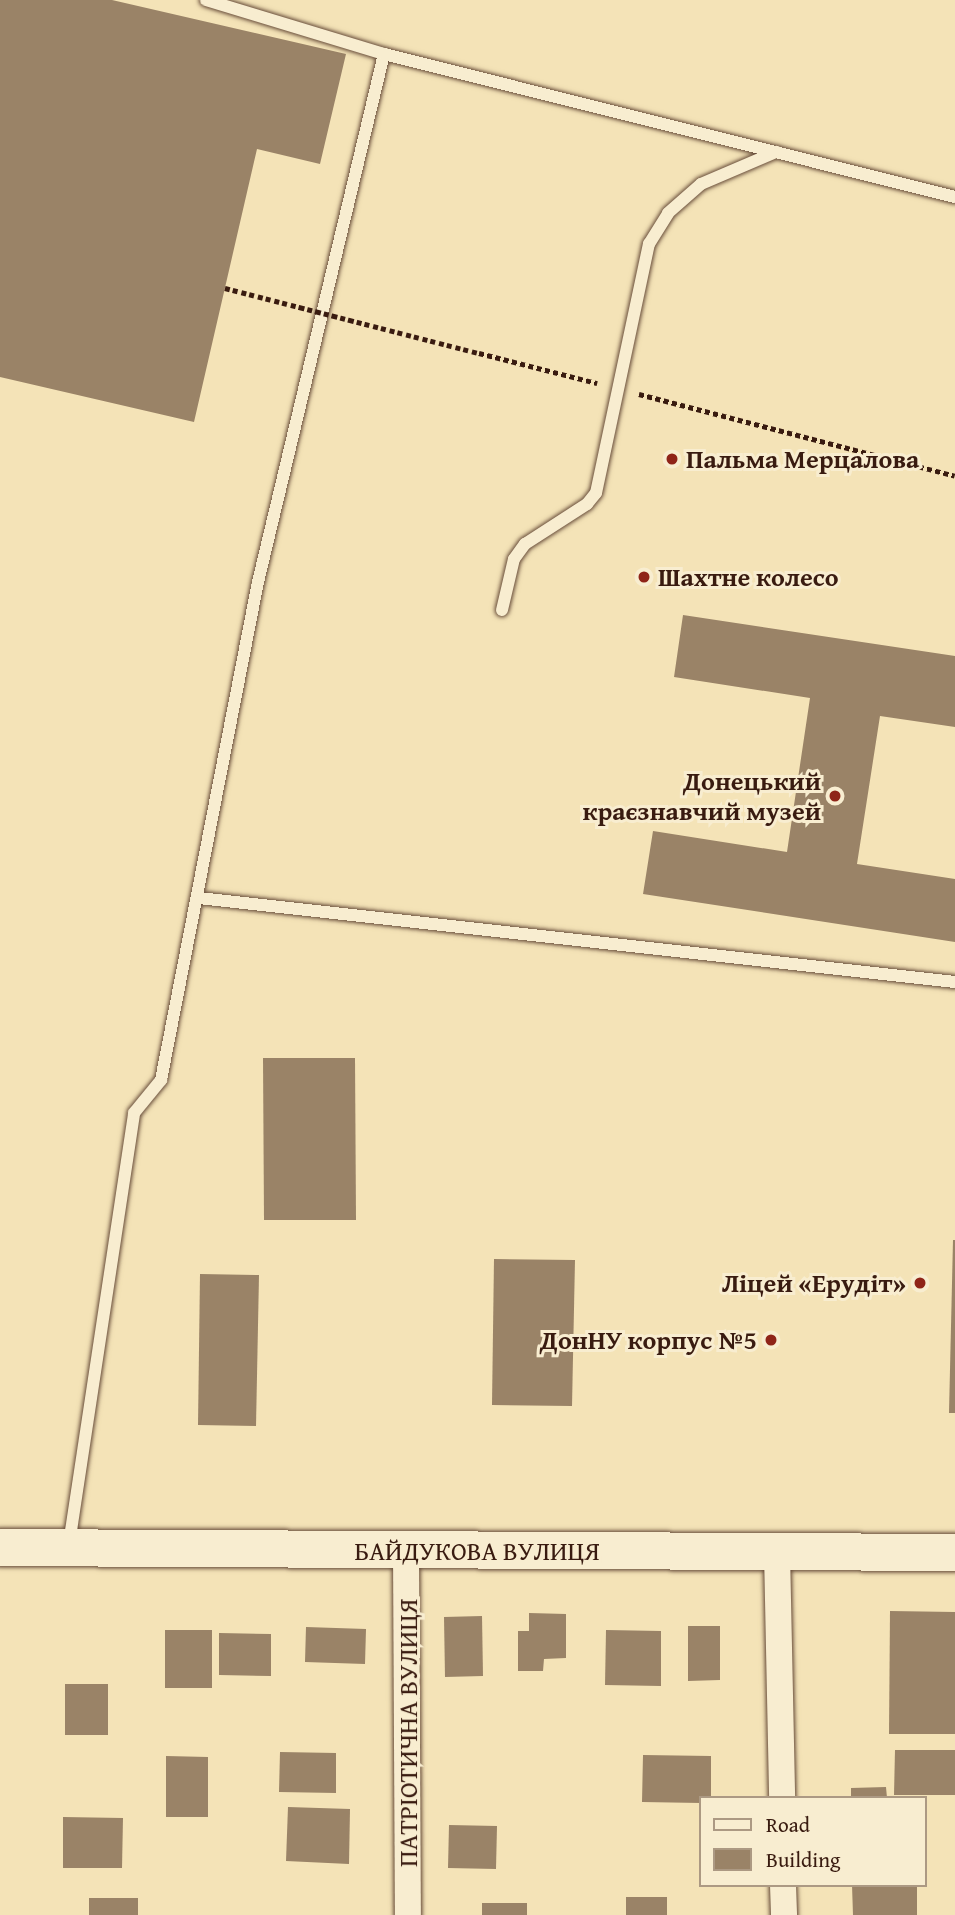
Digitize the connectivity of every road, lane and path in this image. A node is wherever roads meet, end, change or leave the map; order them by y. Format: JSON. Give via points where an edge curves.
{"nodes":[{"id":1,"x":206,"y":0,"type":"edge"},
{"id":2,"x":384,"y":54,"type":"junction"},
{"id":3,"x":776,"y":152,"type":"junction"},
{"id":4,"x":955,"y":197,"type":"edge"},
{"id":5,"x":225,"y":288,"type":"dead end"},
{"id":6,"x":619,"y":389,"type":"junction"},
{"id":7,"x":955,"y":476,"type":"edge"},
{"id":8,"x":502,"y":610,"type":"dead end"},
{"id":9,"x":199,"y":898,"type":"junction"},
{"id":10,"x":955,"y":982,"type":"edge"},
{"id":11,"x":0,"y":1547,"type":"edge"},
{"id":12,"x":68,"y":1547,"type":"junction"},
{"id":13,"x":406,"y":1550,"type":"junction"},
{"id":14,"x":778,"y":1552,"type":"junction"},
{"id":15,"x":955,"y":1552,"type":"edge"},
{"id":16,"x":782,"y":1796,"type":"edge"},
{"id":17,"x":783,"y":1887,"type":"edge"},
{"id":18,"x":408,"y":1915,"type":"edge"},
{"id":19,"x":784,"y":1915,"type":"edge"}],
"edges":[{"from":1,"to":2,"type":"lane"},
{"from":2,"to":3,"type":"lane"},
{"from":2,"to":9,"type":"lane","via":[[258,582]]},
{"from":3,"to":4,"type":"lane"},
{"from":3,"to":6,"type":"lane","via":[[701,184],[668,213],[649,244]]},
{"from":5,"to":6,"type":"path","bridge":true},
{"from":6,"to":7,"type":"path"},
{"from":6,"to":8,"type":"lane","via":[[596,493],[587,504],[525,544],[514,559]]},
{"from":9,"to":10,"type":"lane"},
{"from":9,"to":12,"type":"lane","via":[[161,1080],[134,1113]]},
{"from":11,"to":12,"type":"main road","name":"БАЙДУКОВА ВУЛИЦЯ"},
{"from":12,"to":13,"type":"main road","name":"БАЙДУКОВА ВУЛИЦЯ"},
{"from":13,"to":14,"type":"main road","name":"БАЙДУКОВА ВУЛИЦЯ"},
{"from":13,"to":18,"type":"street","name":"ПАТРІОТИЧНА ВУЛИЦЯ"},
{"from":14,"to":15,"type":"main road","name":"БАЙДУКОВА ВУЛИЦЯ"},
{"from":14,"to":16,"type":"street"},
{"from":17,"to":19,"type":"street"}]}
